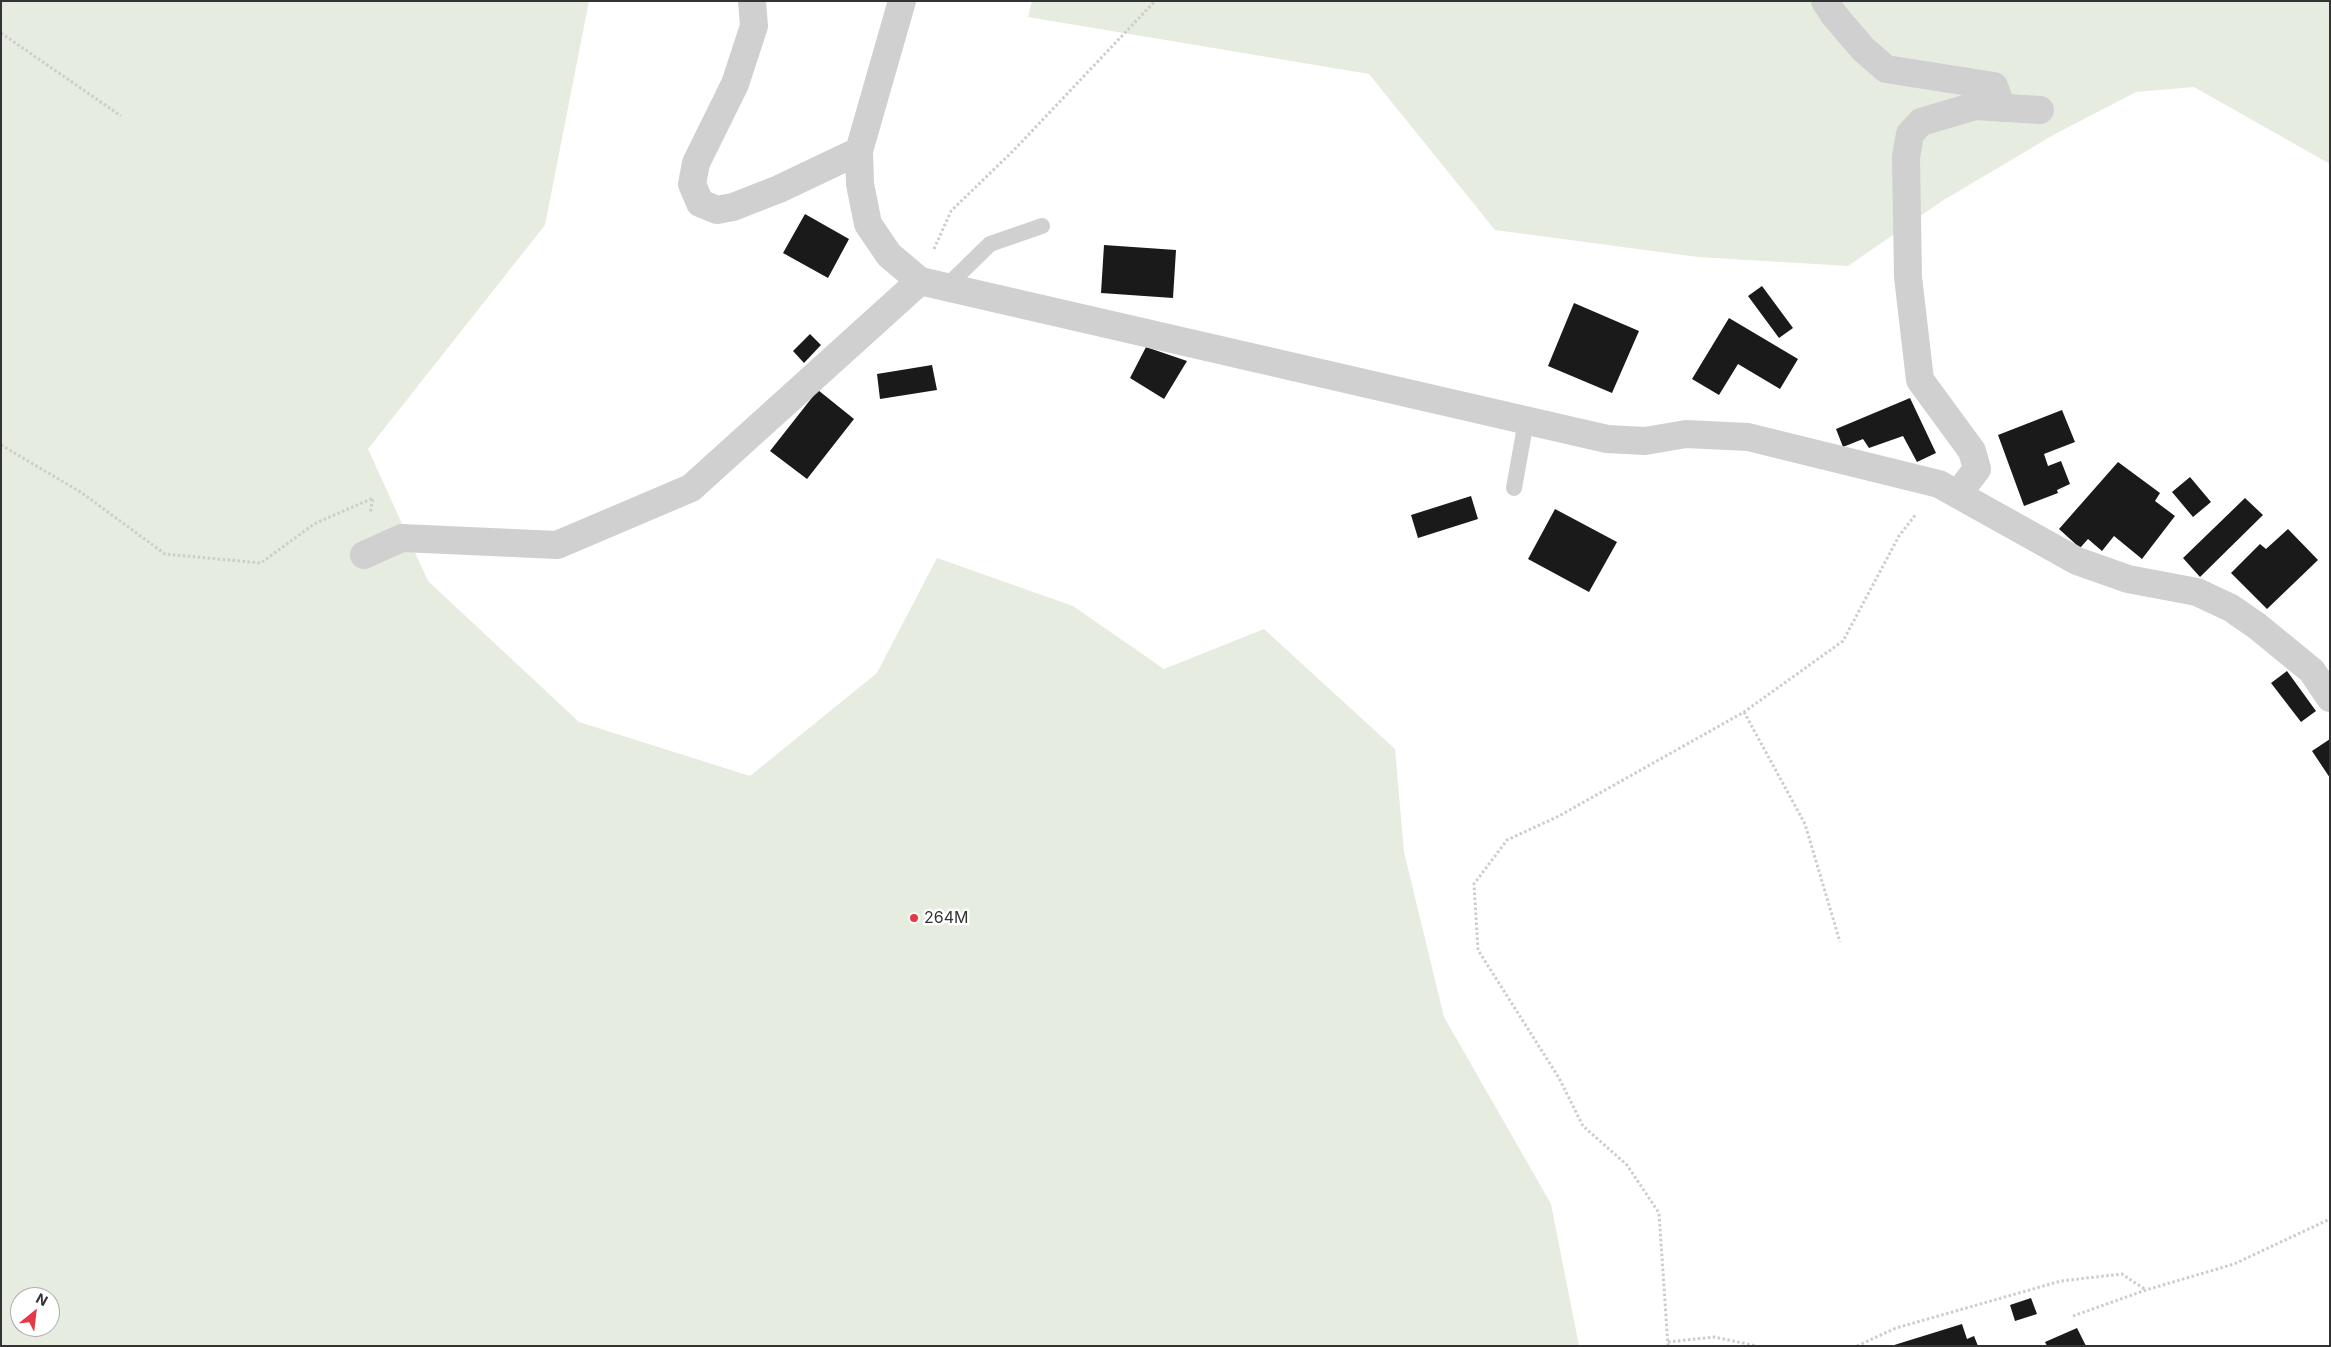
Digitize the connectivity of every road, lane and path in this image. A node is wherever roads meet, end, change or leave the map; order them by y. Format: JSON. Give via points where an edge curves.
{"nodes":[{"id":1,"x":752,"y":1,"type":"edge"},
{"id":2,"x":902,"y":1,"type":"edge"},
{"id":3,"x":1155,"y":1,"type":"edge"},
{"id":4,"x":1826,"y":1,"type":"edge"},
{"id":5,"x":1,"y":33,"type":"edge"},
{"id":6,"x":2002,"y":108,"type":"junction"},
{"id":7,"x":2040,"y":110,"type":"dead end"},
{"id":8,"x":121,"y":116,"type":"dead end"},
{"id":9,"x":859,"y":151,"type":"junction"},
{"id":10,"x":1042,"y":226,"type":"dead end"},
{"id":11,"x":933,"y":284,"type":"junction"},
{"id":12,"x":1526,"y":421,"type":"junction"},
{"id":13,"x":1,"y":445,"type":"edge"},
{"id":14,"x":1514,"y":488,"type":"dead end"},
{"id":15,"x":1948,"y":489,"type":"junction"},
{"id":16,"x":364,"y":555,"type":"joint"},
{"id":17,"x":2321,"y":670,"type":"edge"},
{"id":18,"x":2330,"y":698,"type":"edge"},
{"id":19,"x":1744,"y":712,"type":"junction"},
{"id":20,"x":1840,"y":942,"type":"dead end"},
{"id":21,"x":2330,"y":1219,"type":"edge"},
{"id":22,"x":2146,"y":1290,"type":"junction"},
{"id":23,"x":2073,"y":1316,"type":"dead end"},
{"id":24,"x":1668,"y":1344,"type":"edge"},
{"id":25,"x":1757,"y":1346,"type":"edge"},
{"id":26,"x":1856,"y":1346,"type":"edge"}],
"edges":[{"from":1,"to":9,"type":"street","via":[[754,26],[735,84],[696,163],[692,184],[700,203],[717,210],[733,207]]},
{"from":2,"to":9,"type":"street"},
{"from":3,"to":11,"type":"path","via":[[1014,150],[951,211]]},
{"from":4,"to":6,"type":"street","via":[[1863,49],[1886,69],[1994,86]]},
{"from":5,"to":8,"type":"path"},
{"from":6,"to":7,"type":"street"},
{"from":6,"to":15,"type":"street","via":[[1975,106],[1920,122],[1910,134],[1906,156],[1908,277],[1920,380],[1972,451],[1977,469]]},
{"from":9,"to":11,"type":"street","via":[[860,184],[868,224],[888,254]]},
{"from":10,"to":11,"type":"lane","via":[[990,244]]},
{"from":11,"to":12,"type":"street"},
{"from":11,"to":16,"type":"street","via":[[691,488],[557,544],[402,538]]},
{"from":12,"to":14,"type":"lane"},
{"from":12,"to":15,"type":"street","via":[[1607,440],[1645,442],[1686,434],[1748,437]]},
{"from":13,"to":16,"type":"path","via":[[82,493],[165,554],[261,563],[314,524],[372,498]]},
{"from":15,"to":17,"type":"street","via":[[2077,561],[2128,579],[2197,592],[2231,608]]},
{"from":15,"to":19,"type":"path","via":[[1899,536],[1843,641]]},
{"from":17,"to":18,"type":"street"},
{"from":19,"to":20,"type":"path","via":[[1806,824]]},
{"from":19,"to":24,"type":"path","via":[[1559,816],[1507,840],[1474,884],[1478,950],[1559,1078],[1582,1126],[1627,1166],[1659,1213]]},
{"from":21,"to":22,"type":"path","via":[[2234,1264]]},
{"from":22,"to":23,"type":"path"},
{"from":22,"to":26,"type":"path","via":[[2122,1274],[2061,1281],[1896,1328]]},
{"from":24,"to":25,"type":"path","via":[[1714,1337]]}]}
